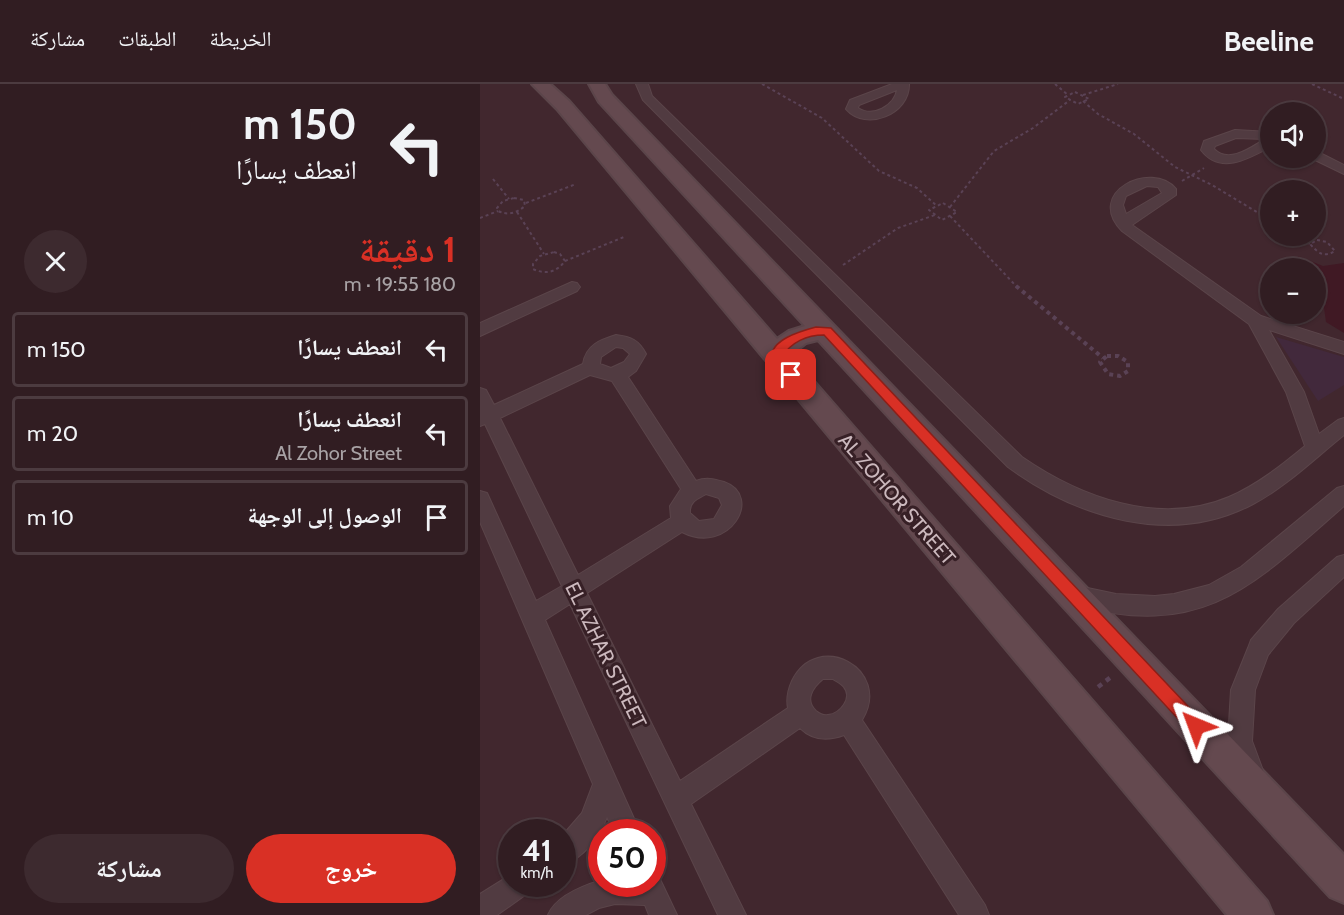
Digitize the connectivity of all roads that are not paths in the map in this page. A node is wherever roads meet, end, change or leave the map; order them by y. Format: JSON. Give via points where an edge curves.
{"nodes":[{"id":1,"x":540,"y":84,"type":"edge"},
{"id":2,"x":597,"y":84,"type":"edge"},
{"id":3,"x":642,"y":84,"type":"edge"},
{"id":4,"x":1260,"y":135,"type":"edge"},
{"id":5,"x":1260,"y":146,"type":"edge"},
{"id":6,"x":1326,"y":160,"type":"edge"},
{"id":7,"x":1344,"y":170,"type":"edge"},
{"id":8,"x":1122,"y":223,"type":"junction"},
{"id":9,"x":572,"y":287,"type":"dead end"},
{"id":10,"x":1255,"y":320,"type":"junction"},
{"id":11,"x":480,"y":330,"type":"edge"},
{"id":12,"x":827,"y":331,"type":"junction"},
{"id":13,"x":1344,"y":348,"type":"edge"},
{"id":14,"x":776,"y":357,"type":"junction"},
{"id":15,"x":591,"y":367,"type":"junction"},
{"id":16,"x":617,"y":374,"type":"junction"},
{"id":17,"x":483,"y":409,"type":"edge"},
{"id":18,"x":1344,"y":425,"type":"edge"},
{"id":19,"x":1315,"y":447,"type":"junction"},
{"id":20,"x":692,"y":490,"type":"junction"},
{"id":21,"x":1344,"y":494,"type":"edge"},
{"id":22,"x":480,"y":499,"type":"edge"},
{"id":23,"x":681,"y":522,"type":"junction"},
{"id":24,"x":1344,"y":564,"type":"edge"},
{"id":25,"x":575,"y":589,"type":"junction"},
{"id":26,"x":1070,"y":594,"type":"junction"},
{"id":27,"x":532,"y":616,"type":"junction"},
{"id":28,"x":801,"y":713,"type":"junction"},
{"id":29,"x":848,"y":720,"type":"junction"},
{"id":30,"x":606,"y":783,"type":"junction"},
{"id":31,"x":1258,"y":792,"type":"junction"},
{"id":32,"x":676,"y":799,"type":"junction"},
{"id":33,"x":621,"y":819,"type":"edge"},
{"id":34,"x":576,"y":844,"type":"edge"},
{"id":35,"x":1344,"y":883,"type":"edge"},
{"id":36,"x":500,"y":897,"type":"edge"},
{"id":37,"x":591,"y":897,"type":"edge"},
{"id":38,"x":480,"y":910,"type":"edge"},
{"id":39,"x":562,"y":915,"type":"edge"},
{"id":40,"x":732,"y":915,"type":"edge"},
{"id":41,"x":975,"y":915,"type":"edge"},
{"id":42,"x":1253,"y":915,"type":"edge"}],
"edges":[{"from":1,"to":14,"type":"main road","name":"AL ZOHOR STREET","via":[[563,105]]},
{"from":2,"to":12,"type":"main road","via":[[605,98]]},
{"from":3,"to":19,"type":"street","via":[[647,97],[1015,462],[1045,483],[1118,512],[1196,514],[1231,505],[1260,490]]},
{"from":4,"to":5,"type":"street","via":[[1235,134],[1207,147],[1218,159],[1236,159]]},
{"from":6,"to":7,"type":"street"},
{"from":8,"to":8,"type":"street","via":[[1169,195],[1169,189],[1150,181],[1120,194],[1116,205]]},
{"from":8,"to":10,"type":"street"},
{"from":9,"to":11,"type":"street"},
{"from":10,"to":13,"type":"street"},
{"from":10,"to":19,"type":"street","via":[[1295,392]]},
{"from":12,"to":14,"type":"main road","via":[[796,336]]},
{"from":12,"to":26,"type":"main road"},
{"from":14,"to":42,"type":"main road","name":"AL ZOHOR STREET"},
{"from":15,"to":16,"type":"street","via":[[606,375]]},
{"from":15,"to":16,"type":"street","via":[[590,359],[605,344],[627,342],[635,347],[636,362]]},
{"from":15,"to":17,"type":"street"},
{"from":16,"to":20,"type":"street"},
{"from":17,"to":25,"type":"street","name":"EL AZHAR STREET"},
{"from":18,"to":19,"type":"street"},
{"from":20,"to":23,"type":"street","via":[[682,500]]},
{"from":20,"to":23,"type":"street","via":[[716,486],[726,491],[732,499],[732,510],[726,520],[709,529],[690,529]]},
{"from":21,"to":26,"type":"street","via":[[1253,570],[1230,586],[1201,598],[1169,605],[1135,606],[1100,603]]},
{"from":22,"to":27,"type":"street"},
{"from":23,"to":25,"type":"street"},
{"from":24,"to":31,"type":"street","via":[[1286,616],[1259,648],[1243,690],[1240,741]]},
{"from":25,"to":27,"type":"street"},
{"from":25,"to":32,"type":"street","name":"EL AZHAR STREET"},
{"from":26,"to":31,"type":"main road"},
{"from":27,"to":30,"type":"street"},
{"from":28,"to":29,"type":"street","via":[[813,725],[831,728]]},
{"from":28,"to":29,"type":"street","via":[[798,696],[805,680],[819,669],[836,667],[850,674],[859,688],[858,705]]},
{"from":28,"to":32,"type":"street"},
{"from":29,"to":41,"type":"street"},
{"from":30,"to":33,"type":"street"},
{"from":30,"to":34,"type":"street","via":[[599,813]]},
{"from":31,"to":35,"type":"main road"},
{"from":32,"to":40,"type":"street","name":"EL AZHAR STREET"},
{"from":36,"to":38,"type":"street"},
{"from":37,"to":39,"type":"street"}]}
